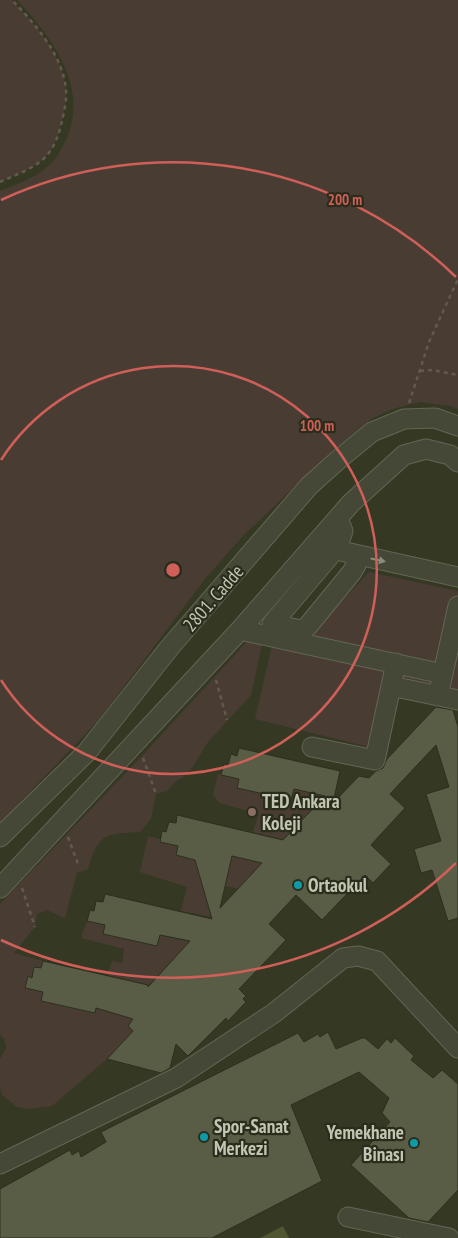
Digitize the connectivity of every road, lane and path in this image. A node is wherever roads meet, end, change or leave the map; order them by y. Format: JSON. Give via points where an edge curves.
{"nodes":[{"id":1,"x":12,"y":0,"type":"edge"},
{"id":2,"x":0,"y":182,"type":"edge"},
{"id":3,"x":458,"y":279,"type":"edge"},
{"id":4,"x":420,"y":371,"type":"junction"},
{"id":5,"x":458,"y":375,"type":"edge"},
{"id":6,"x":404,"y":419,"type":"junction"},
{"id":7,"x":458,"y":426,"type":"edge"},
{"id":8,"x":458,"y":462,"type":"edge"},
{"id":9,"x":338,"y":518,"type":"junction"},
{"id":10,"x":314,"y":545,"type":"junction"},
{"id":11,"x":335,"y":550,"type":"junction"},
{"id":12,"x":356,"y":555,"type":"junction"},
{"id":13,"x":458,"y":577,"type":"edge"},
{"id":14,"x":458,"y":606,"type":"edge"},
{"id":15,"x":245,"y":624,"type":"junction"},
{"id":16,"x":272,"y":624,"type":"junction"},
{"id":17,"x":210,"y":661,"type":"junction"},
{"id":18,"x":396,"y":663,"type":"junction"},
{"id":19,"x":445,"y":684,"type":"edge"},
{"id":20,"x":391,"y":686,"type":"junction"},
{"id":21,"x":458,"y":700,"type":"edge"},
{"id":22,"x":227,"y":720,"type":"dead end"},
{"id":23,"x":137,"y":740,"type":"junction"},
{"id":24,"x":312,"y":747,"type":"dead end"},
{"id":25,"x":156,"y":794,"type":"dead end"},
{"id":26,"x":62,"y":822,"type":"junction"},
{"id":27,"x":0,"y":836,"type":"edge"},
{"id":28,"x":78,"y":864,"type":"dead end"},
{"id":29,"x":17,"y":870,"type":"junction"},
{"id":30,"x":0,"y":888,"type":"edge"},
{"id":31,"x":35,"y":927,"type":"dead end"},
{"id":32,"x":458,"y":1048,"type":"edge"},
{"id":33,"x":0,"y":1164,"type":"edge"},
{"id":34,"x":348,"y":1217,"type":"dead end"},
{"id":35,"x":449,"y":1238,"type":"edge"}],
"edges":[{"from":1,"to":2,"type":"path","via":[[34,23],[52,50],[66,91],[60,132],[51,149],[41,161]]},
{"from":3,"to":4,"type":"path","via":[[429,342]]},
{"from":4,"to":5,"type":"path"},
{"from":4,"to":6,"type":"path"},
{"from":6,"to":7,"type":"street","name":"2801. Cadde","via":[[435,418]]},
{"from":6,"to":27,"type":"street","name":"2801. Cadde","via":[[372,432],[309,486],[170,647],[87,752]]},
{"from":8,"to":9,"type":"street","via":[[450,455],[426,449],[404,455]]},
{"from":9,"to":10,"type":"street"},
{"from":9,"to":11,"type":"street","via":[[343,531]]},
{"from":10,"to":11,"type":"street"},
{"from":10,"to":15,"type":"street"},
{"from":11,"to":12,"type":"street"},
{"from":11,"to":16,"type":"street"},
{"from":12,"to":13,"type":"street","one_way":true},
{"from":12,"to":16,"type":"street","via":[[352,572],[307,627],[295,630]]},
{"from":14,"to":19,"type":"street"},
{"from":15,"to":16,"type":"street"},
{"from":15,"to":17,"type":"street"},
{"from":15,"to":18,"type":"street"},
{"from":17,"to":22,"type":"path"},
{"from":17,"to":23,"type":"street"},
{"from":18,"to":19,"type":"street"},
{"from":18,"to":20,"type":"street"},
{"from":19,"to":20,"type":"street"},
{"from":19,"to":21,"type":"street"},
{"from":20,"to":24,"type":"street","via":[[375,760]]},
{"from":23,"to":25,"type":"path"},
{"from":23,"to":26,"type":"street"},
{"from":26,"to":28,"type":"path"},
{"from":26,"to":29,"type":"street"},
{"from":29,"to":30,"type":"street"},
{"from":29,"to":31,"type":"path"},
{"from":32,"to":33,"type":"street","via":[[377,962],[358,956],[343,958],[274,1013],[176,1078]]},
{"from":34,"to":35,"type":"street"}]}
